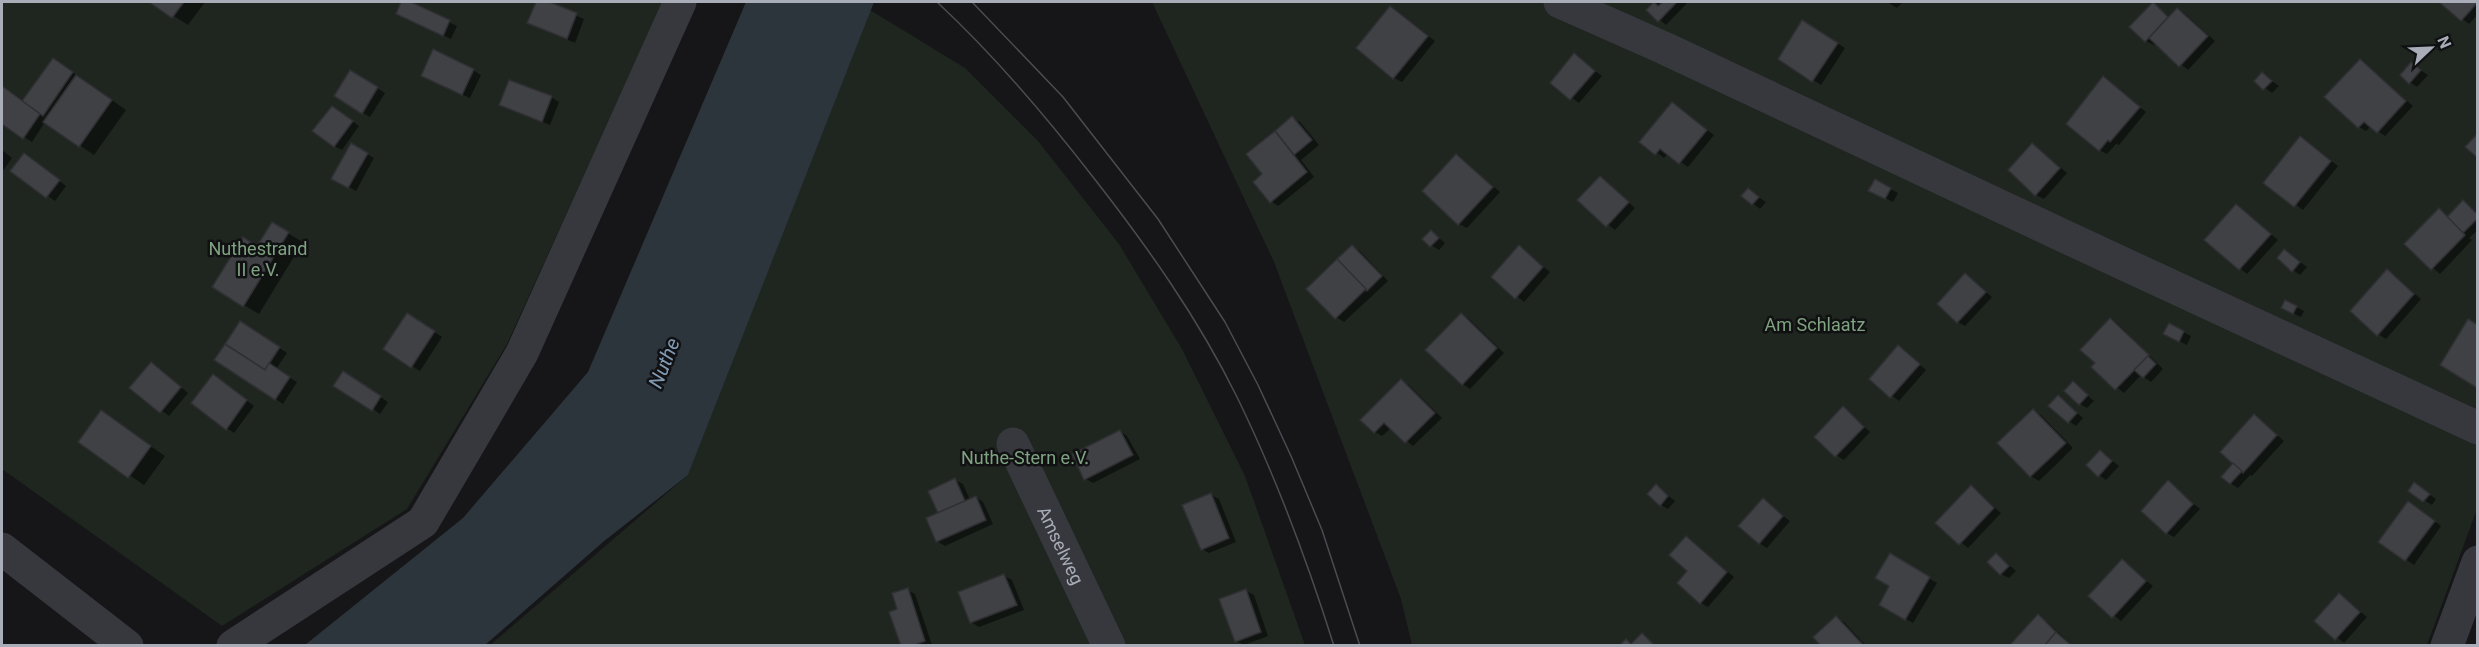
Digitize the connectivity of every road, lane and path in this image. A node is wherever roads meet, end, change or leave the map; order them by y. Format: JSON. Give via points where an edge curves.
{"nodes":[{"id":1,"x":680,"y":2,"type":"edge"},
{"id":2,"x":1560,"y":2,"type":"edge"},
{"id":3,"x":2478,"y":428,"type":"edge"},
{"id":4,"x":1013,"y":444,"type":"dead end"},
{"id":5,"x":2,"y":549,"type":"edge"},
{"id":6,"x":2478,"y":562,"type":"edge"},
{"id":7,"x":128,"y":645,"type":"edge"},
{"id":8,"x":233,"y":645,"type":"edge"},
{"id":9,"x":1109,"y":645,"type":"edge"},
{"id":10,"x":2447,"y":645,"type":"edge"}],
"edges":[{"from":1,"to":8,"type":"lane","via":[[522,353],[423,522]]},
{"from":2,"to":3,"type":"lane"},
{"from":4,"to":9,"type":"lane","name":"Amselweg"},
{"from":5,"to":7,"type":"lane"},
{"from":6,"to":10,"type":"lane"}]}
